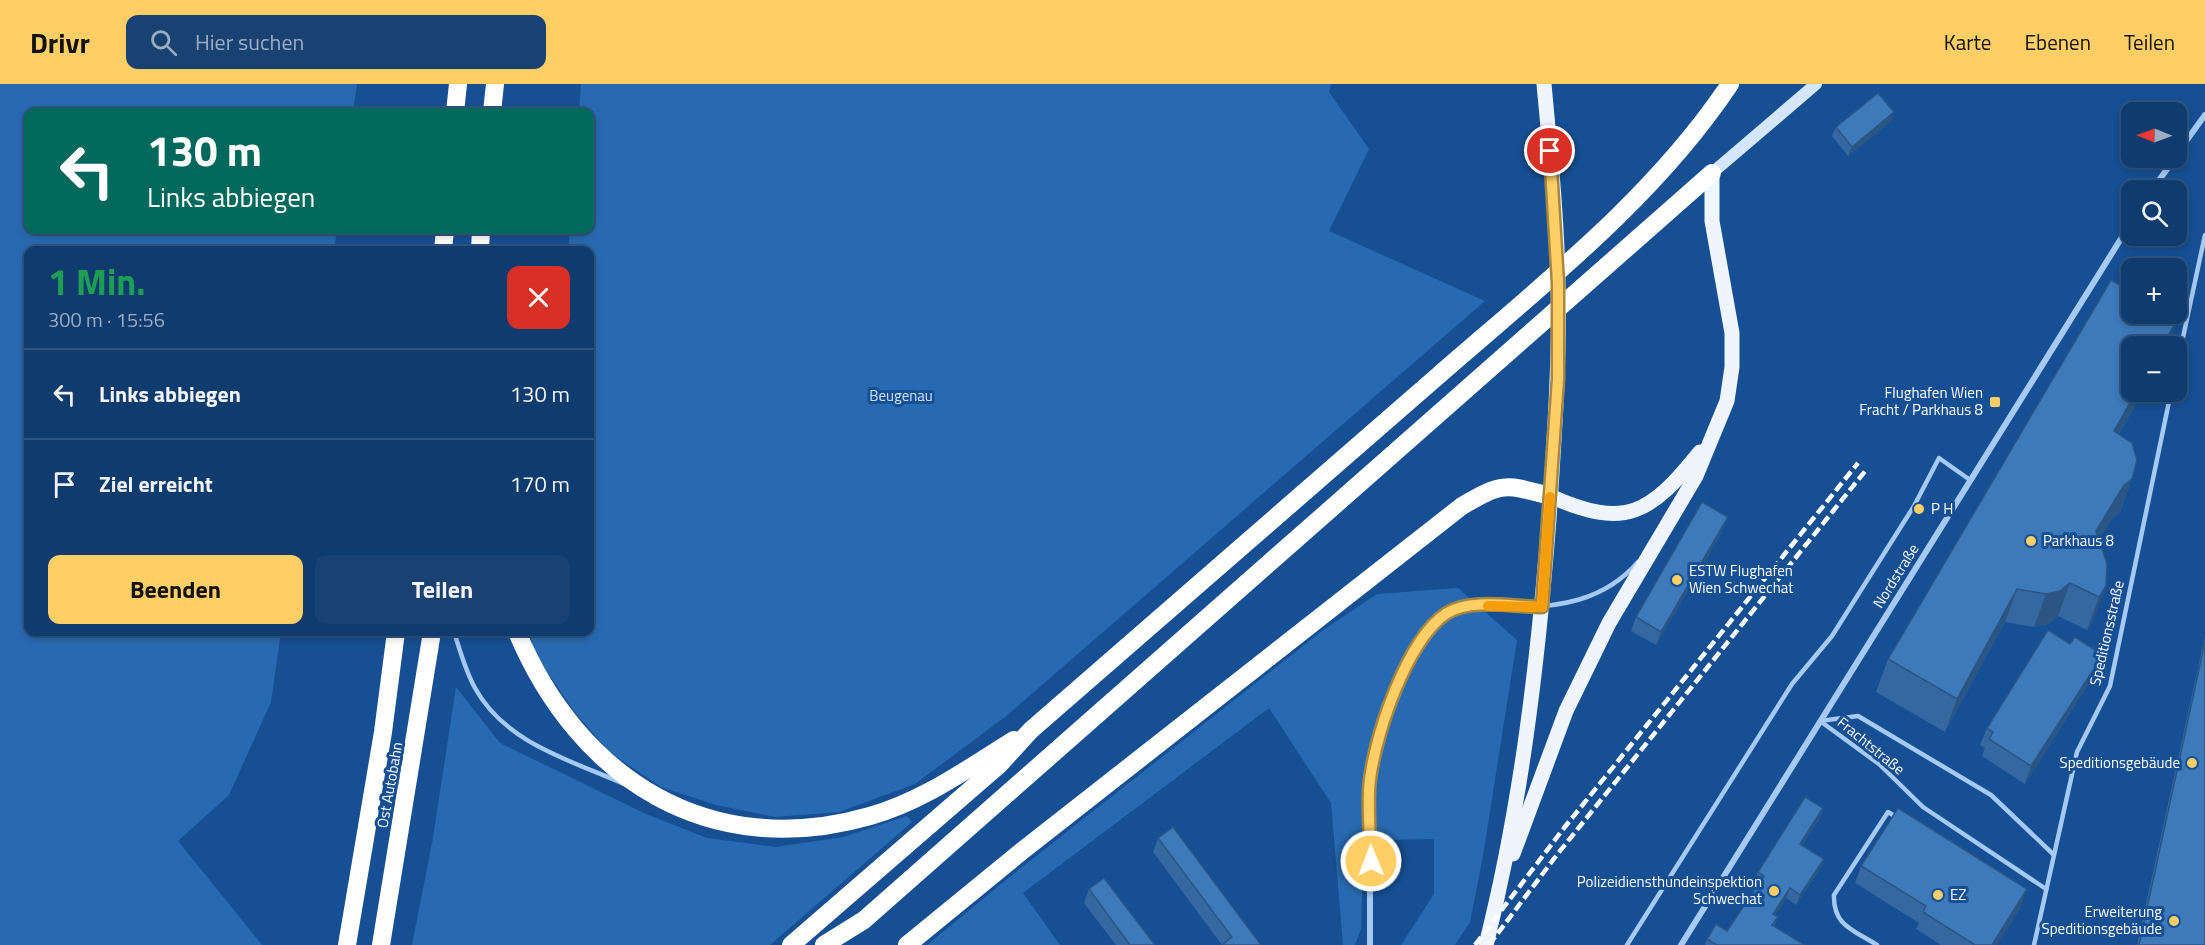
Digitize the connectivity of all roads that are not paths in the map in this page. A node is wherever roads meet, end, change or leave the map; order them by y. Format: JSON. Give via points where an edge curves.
{"nodes":[{"id":1,"x":458,"y":84,"type":"edge"},
{"id":2,"x":495,"y":84,"type":"edge"},
{"id":3,"x":1544,"y":84,"type":"edge"},
{"id":4,"x":1730,"y":84,"type":"edge"},
{"id":5,"x":1816,"y":84,"type":"edge"},
{"id":6,"x":455,"y":108,"type":"edge"},
{"id":7,"x":492,"y":108,"type":"edge"},
{"id":8,"x":2205,"y":115,"type":"edge"},
{"id":9,"x":2187,"y":140,"type":"edge"},
{"id":10,"x":1712,"y":173,"type":"junction"},
{"id":11,"x":2205,"y":235,"type":"edge"},
{"id":12,"x":2121,"y":239,"type":"edge"},
{"id":13,"x":2183,"y":336,"type":"edge"},
{"id":14,"x":2169,"y":402,"type":"edge"},
{"id":15,"x":1715,"y":435,"type":"junction"},
{"id":16,"x":1970,"y":480,"type":"junction"},
{"id":17,"x":1550,"y":496,"type":"junction"},
{"id":18,"x":1667,"y":529,"type":"junction"},
{"id":19,"x":1542,"y":607,"type":"junction"},
{"id":20,"x":395,"y":636,"type":"edge"},
{"id":21,"x":431,"y":636,"type":"edge"},
{"id":22,"x":455,"y":636,"type":"edge"},
{"id":23,"x":519,"y":636,"type":"edge"},
{"id":24,"x":1820,"y":721,"type":"junction"},
{"id":25,"x":1030,"y":730,"type":"junction"},
{"id":26,"x":678,"y":808,"type":"junction"},
{"id":27,"x":1906,"y":823,"type":"edge"},
{"id":28,"x":2054,"y":854,"type":"junction"},
{"id":29,"x":1371,"y":861,"type":"joint"},
{"id":30,"x":2046,"y":889,"type":"junction"},
{"id":31,"x":1496,"y":905,"type":"junction"},
{"id":32,"x":864,"y":920,"type":"junction"},
{"id":33,"x":346,"y":945,"type":"edge"},
{"id":34,"x":381,"y":945,"type":"edge"},
{"id":35,"x":791,"y":945,"type":"edge"},
{"id":36,"x":824,"y":945,"type":"edge"},
{"id":37,"x":845,"y":945,"type":"edge"},
{"id":38,"x":907,"y":945,"type":"edge"},
{"id":39,"x":1370,"y":945,"type":"edge"},
{"id":40,"x":1486,"y":945,"type":"edge"},
{"id":41,"x":1627,"y":945,"type":"edge"},
{"id":42,"x":1681,"y":945,"type":"edge"},
{"id":43,"x":1877,"y":945,"type":"edge"},
{"id":44,"x":2034,"y":945,"type":"edge"}],
"edges":[{"from":1,"to":6,"type":"highway"},
{"from":2,"to":7,"type":"highway"},
{"from":3,"to":17,"type":"main road","via":[[1558,283],[1558,379]]},
{"from":4,"to":25,"type":"highway","via":[[1684,145],[1619,214]]},
{"from":5,"to":10,"type":"street"},
{"from":8,"to":9,"type":"street"},
{"from":10,"to":15,"type":"main road","via":[[1712,221],[1732,333],[1727,401]]},
{"from":10,"to":32,"type":"highway"},
{"from":11,"to":13,"type":"lane"},
{"from":12,"to":16,"type":"street","name":"Nordstraße"},
{"from":14,"to":28,"type":"lane","name":"Speditionsstraße","via":[[2110,686],[2077,752]]},
{"from":15,"to":17,"type":"main road","via":[[1673,486],[1650,503],[1625,514],[1600,514]]},
{"from":15,"to":18,"type":"main road"},
{"from":16,"to":24,"type":"street","name":"Nordstraße"},
{"from":16,"to":41,"type":"lane","via":[[1939,458],[1914,506],[1832,636],[1792,684]]},
{"from":17,"to":19,"type":"main road"},
{"from":17,"to":38,"type":"highway","via":[[1516,487],[1494,488],[1462,506]]},
{"from":18,"to":19,"type":"lane","via":[[1635,566],[1609,586],[1571,604]]},
{"from":18,"to":31,"type":"main road","via":[[1609,622],[1566,711]]},
{"from":19,"to":29,"type":"lane","via":[[1461,608],[1446,614],[1422,639],[1397,684],[1381,732],[1369,789]]},
{"from":19,"to":31,"type":"main road","via":[[1532,700]]},
{"from":20,"to":33,"type":"highway","name":"Ost Autobahn"},
{"from":21,"to":34,"type":"highway","name":"Ost Autobahn"},
{"from":22,"to":26,"type":"lane","via":[[474,687],[507,727],[540,747]]},
{"from":23,"to":26,"type":"highway","via":[[561,713],[588,745],[623,776]]},
{"from":24,"to":28,"type":"lane","name":"Frachtstraße","via":[[1858,716],[1991,795]]},
{"from":24,"to":30,"type":"lane","name":"Frachtstraße","via":[[1879,764],[1923,807]]},
{"from":24,"to":42,"type":"street","name":"Nordstraße"},
{"from":25,"to":26,"type":"highway","via":[[911,801],[838,824],[746,826]]},
{"from":25,"to":35,"type":"highway","via":[[999,765]]},
{"from":27,"to":43,"type":"lane","via":[[1888,812],[1834,895],[1833,910],[1842,923]]},
{"from":28,"to":30,"type":"lane","name":"Speditionsstraße"},
{"from":29,"to":39,"type":"street"},
{"from":30,"to":44,"type":"lane","name":"Speditionsstraße"},
{"from":31,"to":40,"type":"main road"},
{"from":32,"to":36,"type":"highway"},
{"from":32,"to":37,"type":"highway"}]}
